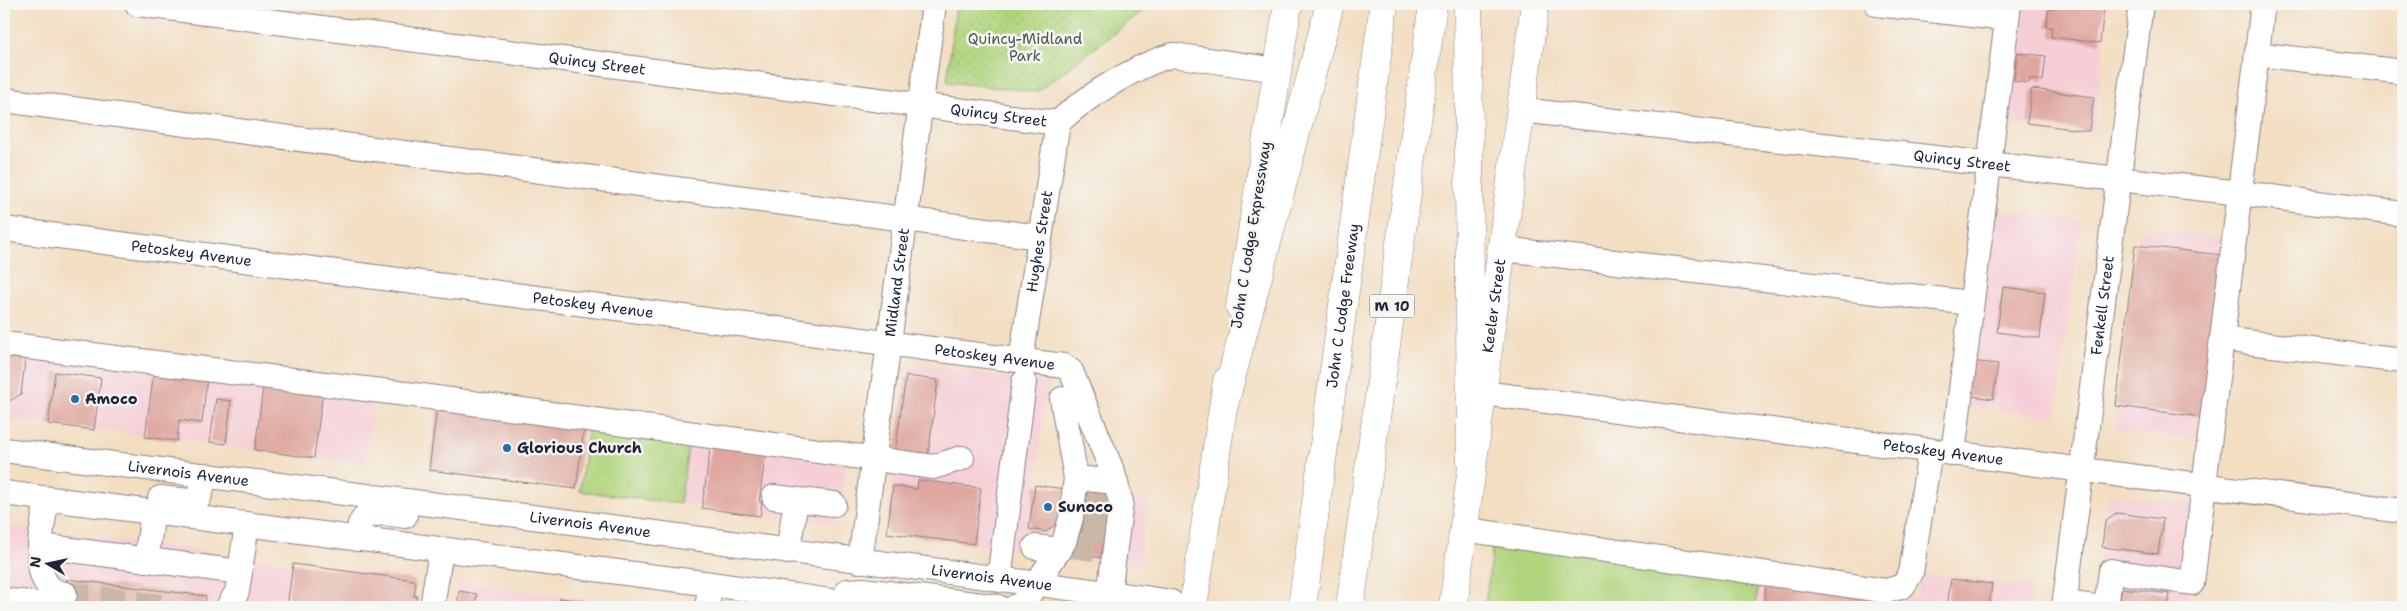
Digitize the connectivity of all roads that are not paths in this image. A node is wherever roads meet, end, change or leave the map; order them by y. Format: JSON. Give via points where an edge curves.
{"nodes":[{"id":1,"x":137,"y":4,"type":"edge"},
{"id":2,"x":934,"y":4,"type":"edge"},
{"id":3,"x":1288,"y":4,"type":"edge"},
{"id":4,"x":1330,"y":4,"type":"edge"},
{"id":5,"x":1384,"y":4,"type":"edge"},
{"id":6,"x":1433,"y":4,"type":"edge"},
{"id":7,"x":1468,"y":4,"type":"edge"},
{"id":8,"x":1535,"y":4,"type":"edge"},
{"id":9,"x":1876,"y":4,"type":"edge"},
{"id":10,"x":2141,"y":4,"type":"edge"},
{"id":11,"x":2263,"y":4,"type":"edge"},
{"id":12,"x":2008,"y":11,"type":"edge"},
{"id":13,"x":2257,"y":54,"type":"junction"},
{"id":14,"x":1278,"y":70,"type":"junction"},
{"id":15,"x":2403,"y":72,"type":"edge"},
{"id":16,"x":4,"y":100,"type":"edge"},
{"id":17,"x":921,"y":105,"type":"junction"},
{"id":18,"x":1521,"y":110,"type":"junction"},
{"id":19,"x":1058,"y":123,"type":"junction"},
{"id":20,"x":1989,"y":164,"type":"junction"},
{"id":21,"x":2119,"y":179,"type":"junction"},
{"id":22,"x":2240,"y":193,"type":"junction"},
{"id":23,"x":2403,"y":214,"type":"edge"},
{"id":24,"x":906,"y":220,"type":"junction"},
{"id":25,"x":4,"y":229,"type":"edge"},
{"id":26,"x":1040,"y":237,"type":"junction"},
{"id":27,"x":1503,"y":249,"type":"junction"},
{"id":28,"x":1972,"y":303,"type":"junction"},
{"id":29,"x":2222,"y":340,"type":"junction"},
{"id":30,"x":889,"y":343,"type":"junction"},
{"id":31,"x":4,"y":344,"type":"edge"},
{"id":32,"x":2403,"y":361,"type":"edge"},
{"id":33,"x":1023,"y":371,"type":"junction"},
{"id":34,"x":1483,"y":393,"type":"junction"},
{"id":35,"x":1062,"y":399,"type":"dead end"},
{"id":36,"x":1224,"y":405,"type":"junction"},
{"id":37,"x":1088,"y":412,"type":"junction"},
{"id":38,"x":1066,"y":423,"type":"junction"},
{"id":39,"x":4,"y":450,"type":"edge"},
{"id":40,"x":1942,"y":452,"type":"junction"},
{"id":41,"x":962,"y":458,"type":"dead end"},
{"id":42,"x":874,"y":459,"type":"junction"},
{"id":43,"x":1471,"y":462,"type":"junction"},
{"id":44,"x":2081,"y":470,"type":"junction"},
{"id":45,"x":206,"y":475,"type":"junction"},
{"id":46,"x":4,"y":477,"type":"edge"},
{"id":47,"x":1114,"y":477,"type":"junction"},
{"id":48,"x":1076,"y":478,"type":"junction"},
{"id":49,"x":2204,"y":486,"type":"junction"},
{"id":50,"x":4,"y":493,"type":"edge"},
{"id":51,"x":47,"y":499,"type":"junction"},
{"id":52,"x":834,"y":504,"type":"dead end"},
{"id":53,"x":2403,"y":511,"type":"edge"},
{"id":54,"x":153,"y":512,"type":"junction"},
{"id":55,"x":247,"y":524,"type":"junction"},
{"id":56,"x":603,"y":526,"type":"junction"},
{"id":57,"x":1462,"y":529,"type":"junction"},
{"id":58,"x":1090,"y":530,"type":"junction"},
{"id":59,"x":357,"y":539,"type":"junction"},
{"id":60,"x":41,"y":546,"type":"junction"},
{"id":61,"x":1034,"y":546,"type":"dead end"},
{"id":62,"x":441,"y":550,"type":"junction"},
{"id":63,"x":788,"y":552,"type":"junction"},
{"id":64,"x":146,"y":560,"type":"junction"},
{"id":65,"x":860,"y":561,"type":"junction"},
{"id":66,"x":240,"y":572,"type":"junction"},
{"id":67,"x":999,"y":580,"type":"junction"},
{"id":68,"x":711,"y":584,"type":"junction"},
{"id":69,"x":1035,"y":584,"type":"junction"},
{"id":70,"x":786,"y":594,"type":"junction"},
{"id":71,"x":1109,"y":594,"type":"junction"},
{"id":72,"x":1886,"y":599,"type":"edge"},
{"id":73,"x":4,"y":600,"type":"edge"},
{"id":74,"x":63,"y":600,"type":"edge"},
{"id":75,"x":2064,"y":605,"type":"edge"},
{"id":76,"x":228,"y":607,"type":"edge"},
{"id":77,"x":432,"y":607,"type":"edge"},
{"id":78,"x":708,"y":607,"type":"edge"},
{"id":79,"x":873,"y":607,"type":"edge"},
{"id":80,"x":998,"y":607,"type":"edge"},
{"id":81,"x":1015,"y":607,"type":"edge"},
{"id":82,"x":1175,"y":607,"type":"edge"},
{"id":83,"x":1193,"y":607,"type":"edge"},
{"id":84,"x":1302,"y":607,"type":"edge"},
{"id":85,"x":1350,"y":607,"type":"edge"},
{"id":86,"x":1452,"y":607,"type":"edge"},
{"id":87,"x":2096,"y":607,"type":"edge"},
{"id":88,"x":2106,"y":607,"type":"edge"}],
"edges":[{"from":1,"to":17,"type":"street","name":"Quincy Street"},
{"from":2,"to":17,"type":"street","name":"Midland Street"},
{"from":3,"to":14,"type":"main road","name":"John C Lodge Expressway"},
{"from":4,"to":36,"type":"main road"},
{"from":5,"to":84,"type":"main road","name":"John C Lodge Freeway"},
{"from":6,"to":85,"type":"main road","number":"M 10"},
{"from":7,"to":43,"type":"main road"},
{"from":8,"to":18,"type":"main road","name":"Keeler Street"},
{"from":9,"to":12,"type":"street"},
{"from":10,"to":21,"type":"street","name":"Fenkell Street"},
{"from":11,"to":13,"type":"street"},
{"from":12,"to":20,"type":"street"},
{"from":13,"to":15,"type":"street"},
{"from":13,"to":22,"type":"street"},
{"from":14,"to":19,"type":"street","via":[[1173,55],[1158,59],[1102,90]]},
{"from":14,"to":36,"type":"main road","name":"John C Lodge Expressway"},
{"from":16,"to":24,"type":"street"},
{"from":17,"to":19,"type":"street","name":"Quincy Street"},
{"from":17,"to":24,"type":"street","name":"Midland Street"},
{"from":18,"to":20,"type":"street","name":"Quincy Street"},
{"from":18,"to":27,"type":"main road","name":"Keeler Street"},
{"from":19,"to":26,"type":"street","name":"Hughes Street"},
{"from":20,"to":21,"type":"street","name":"Quincy Street"},
{"from":20,"to":28,"type":"street"},
{"from":21,"to":22,"type":"street","name":"Quincy Street"},
{"from":21,"to":44,"type":"street","name":"Fenkell Street"},
{"from":22,"to":23,"type":"street","name":"Quincy Street"},
{"from":22,"to":29,"type":"street"},
{"from":24,"to":26,"type":"street"},
{"from":24,"to":30,"type":"street","name":"Midland Street"},
{"from":25,"to":30,"type":"street","name":"Petoskey Avenue"},
{"from":26,"to":33,"type":"street","name":"Hughes Street"},
{"from":27,"to":28,"type":"street"},
{"from":27,"to":34,"type":"main road","name":"Keeler Street"},
{"from":28,"to":40,"type":"street"},
{"from":29,"to":32,"type":"street"},
{"from":29,"to":49,"type":"street"},
{"from":30,"to":33,"type":"street","name":"Petoskey Avenue"},
{"from":30,"to":42,"type":"street","name":"Midland Street"},
{"from":31,"to":42,"type":"street"},
{"from":33,"to":37,"type":"street","name":"Petoskey Avenue","via":[[1064,366],[1071,370]]},
{"from":33,"to":67,"type":"street","name":"Hughes Street"},
{"from":34,"to":40,"type":"street","name":"Petoskey Avenue"},
{"from":34,"to":43,"type":"main road","name":"Keeler Street"},
{"from":35,"to":38,"type":"street"},
{"from":36,"to":83,"type":"main road","name":"John C Lodge Expressway"},
{"from":37,"to":38,"type":"street"},
{"from":37,"to":47,"type":"street","name":"Petoskey Avenue"},
{"from":38,"to":48,"type":"street"},
{"from":39,"to":45,"type":"street","name":"Livernois Avenue"},
{"from":40,"to":44,"type":"street","name":"Petoskey Avenue"},
{"from":40,"to":72,"type":"street","via":[[1911,573],[1903,586]]},
{"from":41,"to":42,"type":"street","via":[[933,467]]},
{"from":42,"to":65,"type":"street","name":"Midland Street"},
{"from":43,"to":57,"type":"main road","name":"Keeler Street"},
{"from":44,"to":49,"type":"street","name":"Petoskey Avenue"},
{"from":44,"to":75,"type":"street","name":"Fenkell Street"},
{"from":45,"to":46,"type":"street","via":[[199,498],[191,501]]},
{"from":45,"to":56,"type":"street","name":"Livernois Avenue"},
{"from":47,"to":48,"type":"street"},
{"from":47,"to":58,"type":"street","name":"Petoskey Avenue","via":[[1121,502]]},
{"from":48,"to":58,"type":"street"},
{"from":49,"to":53,"type":"street","name":"Petoskey Avenue"},
{"from":49,"to":88,"type":"street","via":[[2192,583],[2111,571]]},
{"from":50,"to":51,"type":"street"},
{"from":51,"to":54,"type":"street"},
{"from":51,"to":60,"type":"street"},
{"from":52,"to":63,"type":"street","via":[[785,498]]},
{"from":54,"to":55,"type":"street"},
{"from":54,"to":64,"type":"street"},
{"from":55,"to":59,"type":"street"},
{"from":55,"to":66,"type":"street"},
{"from":56,"to":59,"type":"street","via":[[523,532],[372,513],[362,519]]},
{"from":56,"to":63,"type":"street","name":"Livernois Avenue"},
{"from":57,"to":72,"type":"street"},
{"from":57,"to":86,"type":"main road","name":"Keeler Street"},
{"from":58,"to":61,"type":"street"},
{"from":58,"to":69,"type":"street"},
{"from":58,"to":71,"type":"street"},
{"from":59,"to":62,"type":"street"},
{"from":60,"to":64,"type":"street"},
{"from":60,"to":74,"type":"street","via":[[43,581]]},
{"from":62,"to":68,"type":"street"},
{"from":62,"to":77,"type":"street"},
{"from":63,"to":65,"type":"street","name":"Livernois Avenue"},
{"from":64,"to":66,"type":"street"},
{"from":65,"to":67,"type":"street","name":"Livernois Avenue"},
{"from":66,"to":76,"type":"street","via":[[237,592]]},
{"from":67,"to":69,"type":"street","name":"Livernois Avenue"},
{"from":68,"to":70,"type":"street"},
{"from":68,"to":78,"type":"street"},
{"from":69,"to":71,"type":"street","name":"Livernois Avenue"},
{"from":69,"to":81,"type":"street","via":[[1027,598]]},
{"from":70,"to":79,"type":"street"},
{"from":70,"to":80,"type":"street","via":[[863,590]]},
{"from":71,"to":82,"type":"street","name":"Livernois Avenue","via":[[1171,602]]},
{"from":73,"to":74,"type":"street"},
{"from":75,"to":87,"type":"street"}]}
